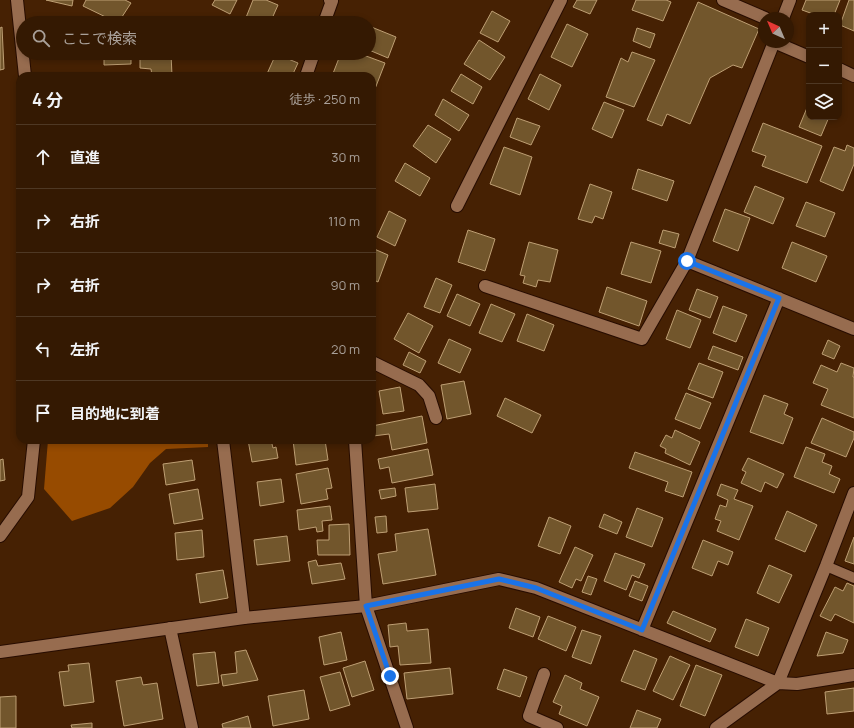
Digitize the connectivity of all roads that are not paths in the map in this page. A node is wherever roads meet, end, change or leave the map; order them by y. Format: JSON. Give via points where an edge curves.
{"nodes":[{"id":1,"x":17,"y":0,"type":"edge"},
{"id":2,"x":330,"y":0,"type":"edge"},
{"id":3,"x":561,"y":0,"type":"edge"},
{"id":4,"x":723,"y":0,"type":"edge"},
{"id":5,"x":790,"y":0,"type":"edge"},
{"id":6,"x":785,"y":12,"type":"edge"},
{"id":7,"x":758,"y":15,"type":"edge"},
{"id":8,"x":19,"y":16,"type":"edge"},
{"id":9,"x":327,"y":16,"type":"edge"},
{"id":10,"x":772,"y":48,"type":"edge"},
{"id":11,"x":788,"y":48,"type":"edge"},
{"id":12,"x":806,"y":56,"type":"edge"},
{"id":13,"x":23,"y":60,"type":"edge"},
{"id":14,"x":312,"y":60,"type":"edge"},
{"id":15,"x":842,"y":70,"type":"edge"},
{"id":16,"x":25,"y":72,"type":"edge"},
{"id":17,"x":307,"y":72,"type":"edge"},
{"id":18,"x":854,"y":76,"type":"edge"},
{"id":19,"x":457,"y":206,"type":"dead end"},
{"id":20,"x":687,"y":261,"type":"junction"},
{"id":21,"x":485,"y":286,"type":"dead end"},
{"id":22,"x":779,"y":298,"type":"junction"},
{"id":23,"x":854,"y":329,"type":"edge"},
{"id":24,"x":376,"y":364,"type":"edge"},
{"id":25,"x":436,"y":418,"type":"dead end"},
{"id":26,"x":34,"y":444,"type":"edge"},
{"id":27,"x":223,"y":444,"type":"edge"},
{"id":28,"x":355,"y":444,"type":"edge"},
{"id":29,"x":854,"y":493,"type":"edge"},
{"id":30,"x":0,"y":536,"type":"edge"},
{"id":31,"x":826,"y":566,"type":"junction"},
{"id":32,"x":854,"y":578,"type":"edge"},
{"id":33,"x":366,"y":606,"type":"junction"},
{"id":34,"x":244,"y":618,"type":"junction"},
{"id":35,"x":170,"y":628,"type":"junction"},
{"id":36,"x":642,"y":630,"type":"junction"},
{"id":37,"x":0,"y":652,"type":"edge"},
{"id":38,"x":544,"y":674,"type":"dead end"},
{"id":39,"x":854,"y":675,"type":"edge"},
{"id":40,"x":778,"y":683,"type":"junction"},
{"id":41,"x":192,"y":728,"type":"edge"},
{"id":42,"x":408,"y":728,"type":"edge"},
{"id":43,"x":558,"y":728,"type":"edge"},
{"id":44,"x":716,"y":728,"type":"edge"}],
"edges":[{"from":1,"to":8,"type":"street"},
{"from":2,"to":9,"type":"street","via":[[332,1]]},
{"from":3,"to":19,"type":"street"},
{"from":4,"to":7,"type":"street"},
{"from":5,"to":6,"type":"street"},
{"from":10,"to":20,"type":"street"},
{"from":11,"to":12,"type":"street"},
{"from":13,"to":16,"type":"street"},
{"from":14,"to":17,"type":"street"},
{"from":15,"to":18,"type":"street"},
{"from":20,"to":21,"type":"street","via":[[642,340]]},
{"from":20,"to":22,"type":"street"},
{"from":22,"to":23,"type":"street"},
{"from":22,"to":36,"type":"street"},
{"from":24,"to":25,"type":"street","via":[[419,385],[429,396]]},
{"from":26,"to":30,"type":"street","via":[[28,497]]},
{"from":27,"to":34,"type":"street"},
{"from":28,"to":33,"type":"street"},
{"from":29,"to":31,"type":"street"},
{"from":31,"to":32,"type":"lane"},
{"from":31,"to":40,"type":"street"},
{"from":33,"to":34,"type":"street"},
{"from":33,"to":36,"type":"street","via":[[499,579],[536,588]]},
{"from":33,"to":42,"type":"street"},
{"from":34,"to":35,"type":"street"},
{"from":35,"to":37,"type":"street"},
{"from":35,"to":41,"type":"street"},
{"from":36,"to":40,"type":"street"},
{"from":38,"to":43,"type":"street","via":[[529,716]]},
{"from":39,"to":40,"type":"street","via":[[798,684]]},
{"from":40,"to":44,"type":"street"}]}
